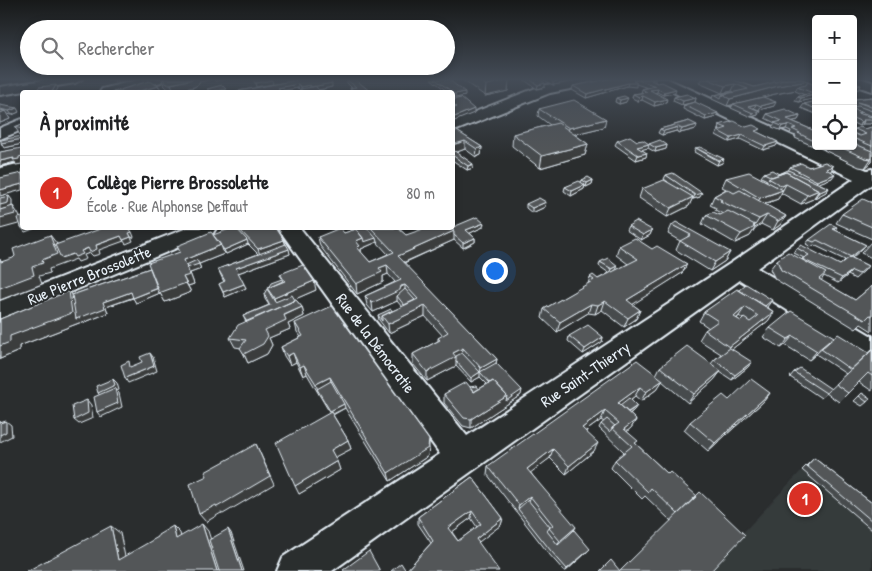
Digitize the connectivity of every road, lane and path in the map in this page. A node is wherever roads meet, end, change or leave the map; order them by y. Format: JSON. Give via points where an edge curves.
{"nodes":[{"id":1,"x":505,"y":106,"type":"edge"},
{"id":2,"x":716,"y":106,"type":"edge"},
{"id":3,"x":20,"y":125,"type":"edge"},
{"id":4,"x":455,"y":126,"type":"edge"},
{"id":5,"x":0,"y":134,"type":"edge"},
{"id":6,"x":20,"y":170,"type":"edge"},
{"id":7,"x":0,"y":174,"type":"edge"},
{"id":8,"x":870,"y":176,"type":"edge"},
{"id":9,"x":193,"y":230,"type":"edge"},
{"id":10,"x":291,"y":230,"type":"edge"},
{"id":11,"x":168,"y":234,"type":"edge"},
{"id":12,"x":740,"y":268,"type":"junction"},
{"id":13,"x":0,"y":310,"type":"edge"},
{"id":14,"x":872,"y":350,"type":"edge"},
{"id":15,"x":463,"y":458,"type":"junction"},
{"id":16,"x":297,"y":571,"type":"edge"}],
"edges":[{"from":1,"to":4,"type":"street"},
{"from":2,"to":8,"type":"street"},
{"from":3,"to":5,"type":"street"},
{"from":6,"to":7,"type":"street"},
{"from":8,"to":12,"type":"street","name":"Rue Saint-Thierry"},
{"from":9,"to":11,"type":"street","name":"Rue Pierre Brossolette"},
{"from":10,"to":15,"type":"street","name":"Rue de la Démocratie"},
{"from":11,"to":13,"type":"street","name":"Rue Pierre Brossolette"},
{"from":12,"to":14,"type":"street"},
{"from":12,"to":15,"type":"street","name":"Rue Saint-Thierry"},
{"from":15,"to":16,"type":"street","name":"Rue Saint-Thierry"}]}
